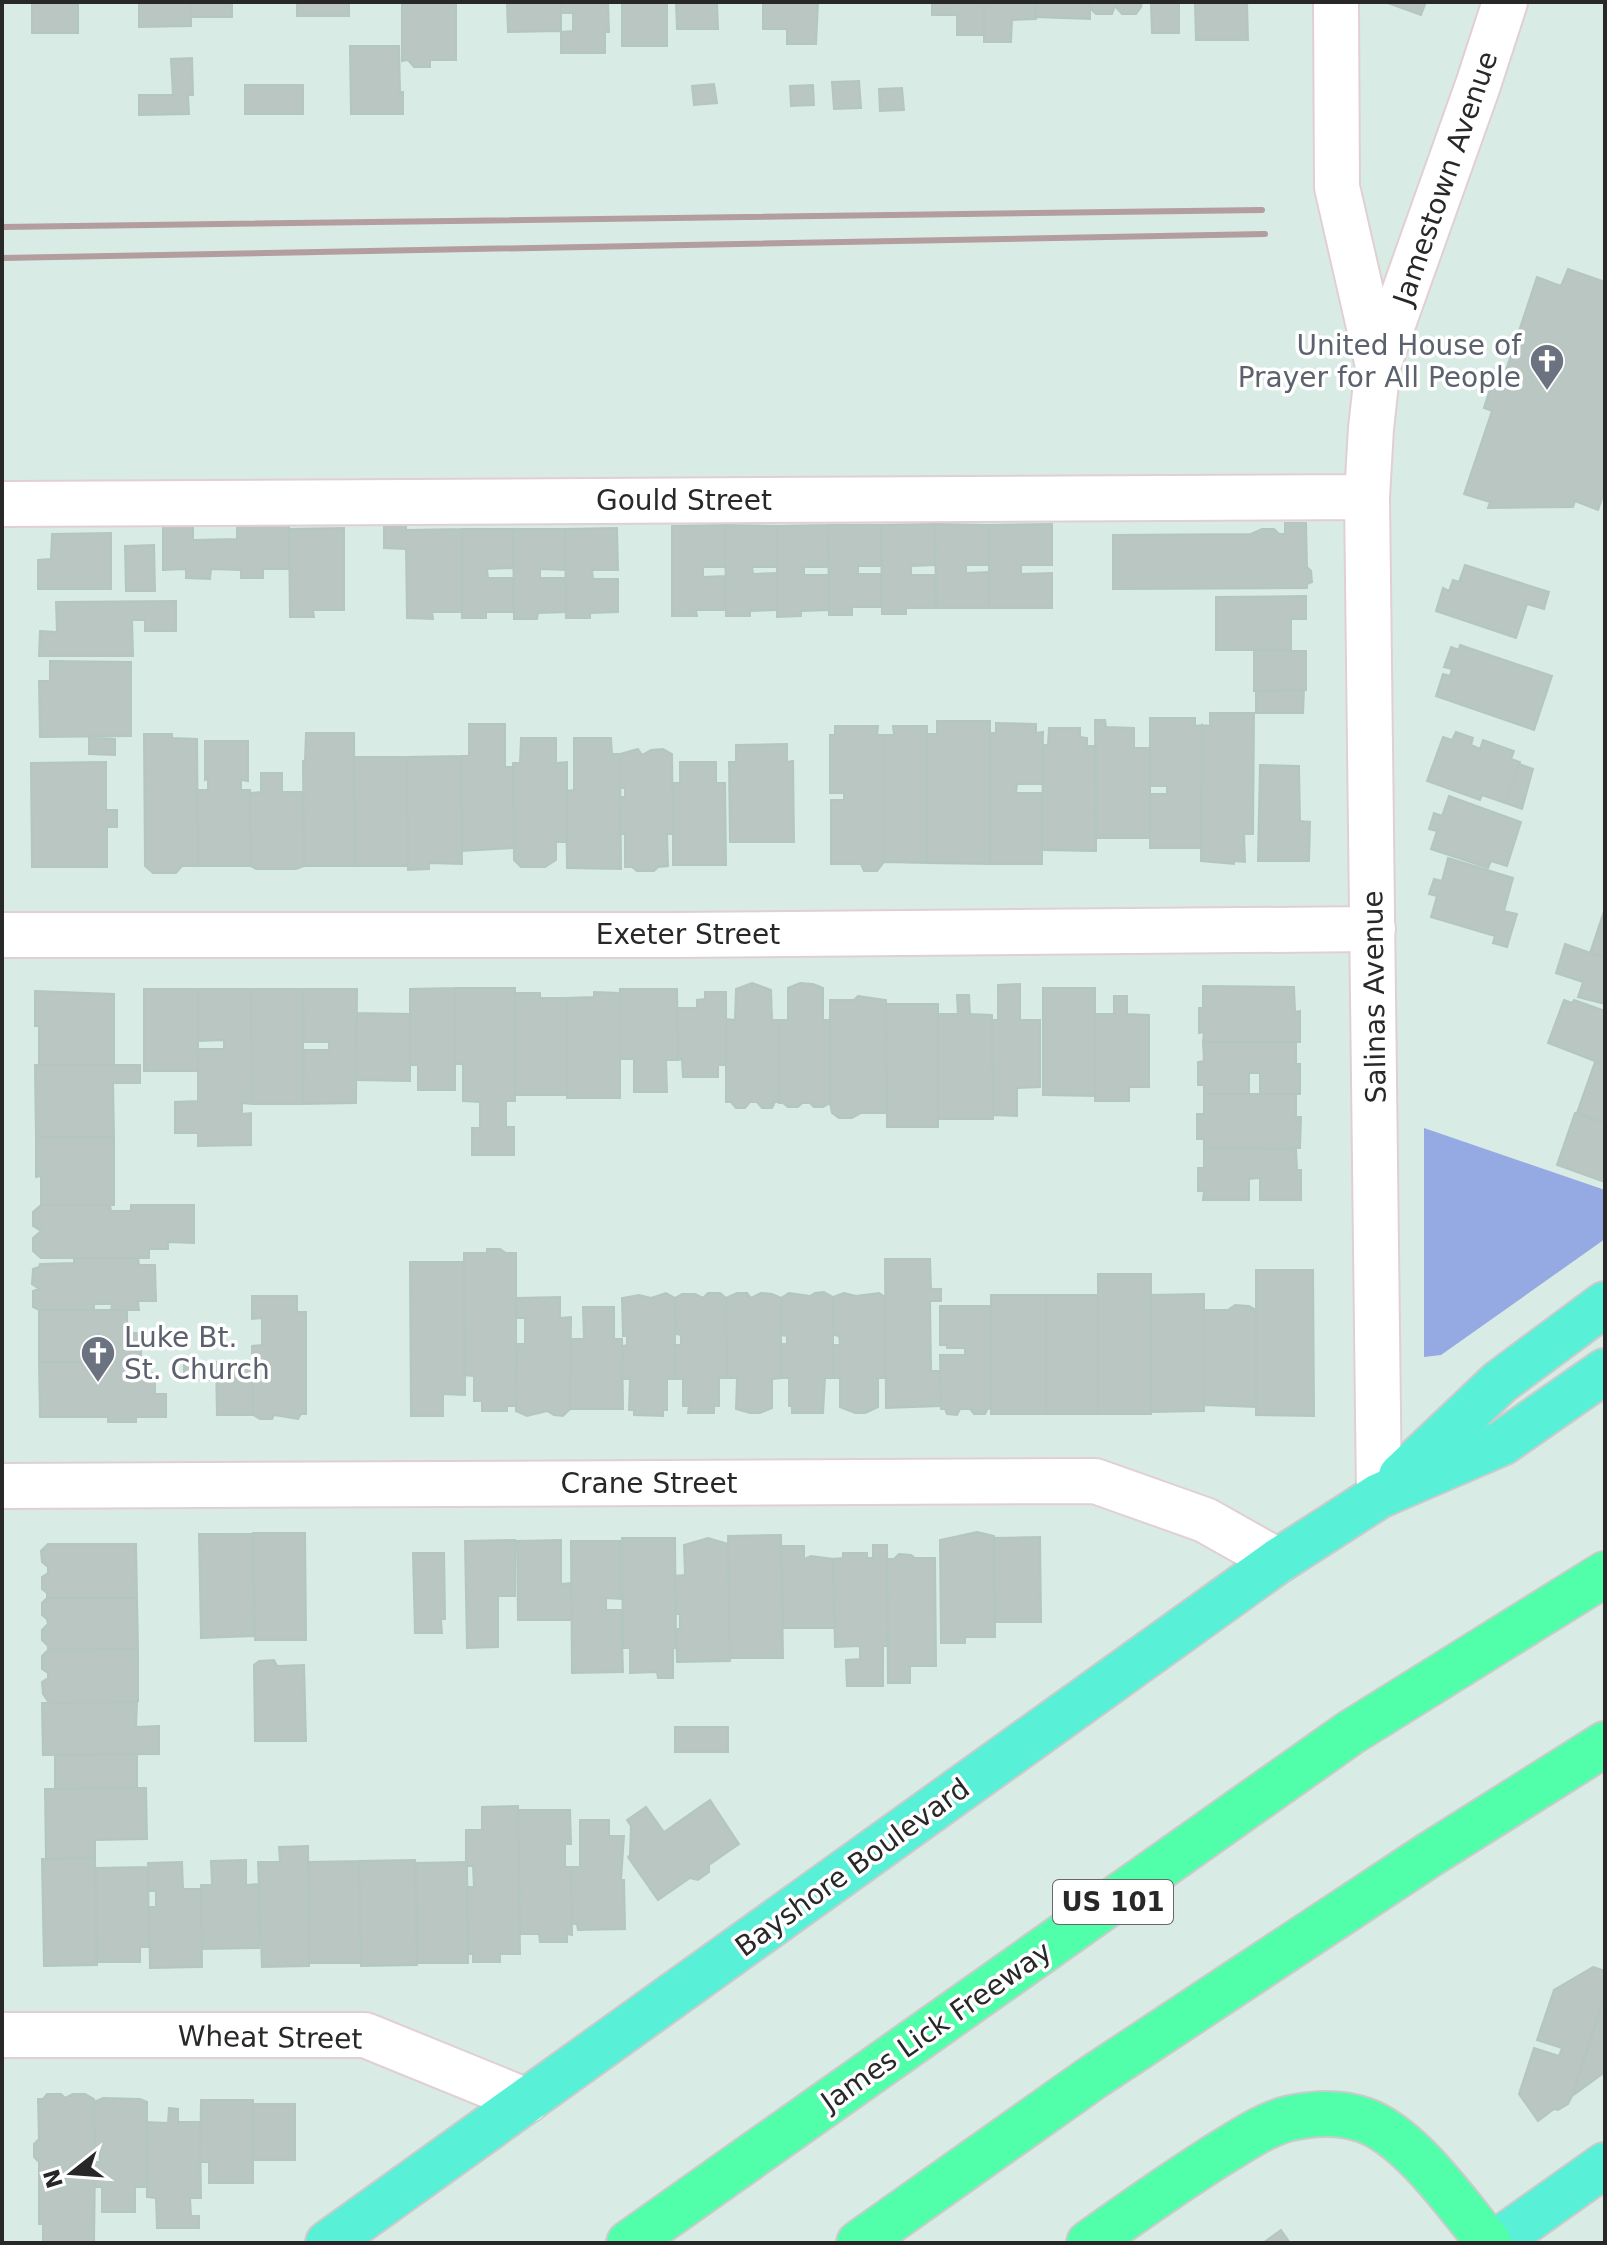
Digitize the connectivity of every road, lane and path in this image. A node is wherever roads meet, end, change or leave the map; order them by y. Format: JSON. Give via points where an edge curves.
{"nodes":[{"id":1,"x":1336,"y":2,"type":"edge"},
{"id":2,"x":1505,"y":2,"type":"edge"},
{"id":3,"x":1378,"y":366,"type":"junction"},
{"id":4,"x":1367,"y":497,"type":"junction"},
{"id":5,"x":2,"y":504,"type":"edge"},
{"id":6,"x":1373,"y":929,"type":"junction"},
{"id":7,"x":2,"y":935,"type":"edge"},
{"id":8,"x":1605,"y":1304,"type":"edge"},
{"id":9,"x":1605,"y":1371,"type":"edge"},
{"id":10,"x":2,"y":1486,"type":"edge"},
{"id":11,"x":1379,"y":1496,"type":"junction"},
{"id":12,"x":1278,"y":1561,"type":"junction"},
{"id":13,"x":1605,"y":1574,"type":"edge"},
{"id":14,"x":1605,"y":1744,"type":"edge"},
{"id":15,"x":2,"y":2035,"type":"edge"},
{"id":16,"x":527,"y":2101,"type":"junction"},
{"id":17,"x":1605,"y":2165,"type":"edge"},
{"id":18,"x":328,"y":2243,"type":"edge"},
{"id":19,"x":629,"y":2243,"type":"edge"},
{"id":20,"x":859,"y":2243,"type":"edge"},
{"id":21,"x":1089,"y":2243,"type":"edge"},
{"id":22,"x":1489,"y":2243,"type":"edge"},
{"id":23,"x":1495,"y":2243,"type":"edge"}],
"edges":[{"from":1,"to":3,"type":"street","via":[[1337,187]]},
{"from":2,"to":3,"type":"street","name":"Jamestown Avenue"},
{"from":3,"to":4,"type":"street","name":"Jamestown Avenue"},
{"from":4,"to":5,"type":"street","name":"Gould Street"},
{"from":4,"to":6,"type":"street","name":"Salinas Avenue"},
{"from":6,"to":7,"type":"street","name":"Exeter Street"},
{"from":6,"to":11,"type":"street","name":"Salinas Avenue"},
{"from":8,"to":11,"type":"main road","name":"Bayshore Boulevard","via":[[1500,1382]]},
{"from":9,"to":11,"type":"main road","name":"Bayshore Boulevard","via":[[1502,1443]]},
{"from":10,"to":12,"type":"street","name":"Crane Street","via":[[1095,1481],[1205,1520]]},
{"from":11,"to":12,"type":"main road","name":"Bayshore Boulevard"},
{"from":12,"to":16,"type":"main road","name":"Bayshore Boulevard"},
{"from":13,"to":19,"type":"highway","name":"James Lick Freeway","number":"US 101","via":[[1350,1733]]},
{"from":14,"to":20,"type":"highway","via":[[1092,2078]]},
{"from":15,"to":16,"type":"street","name":"Wheat Street","via":[[365,2035]]},
{"from":16,"to":18,"type":"main road","name":"Bayshore Boulevard"},
{"from":17,"to":23,"type":"main road"},
{"from":21,"to":22,"type":"highway","via":[[1253,2134],[1289,2118],[1329,2113],[1365,2120],[1403,2145]]}]}
